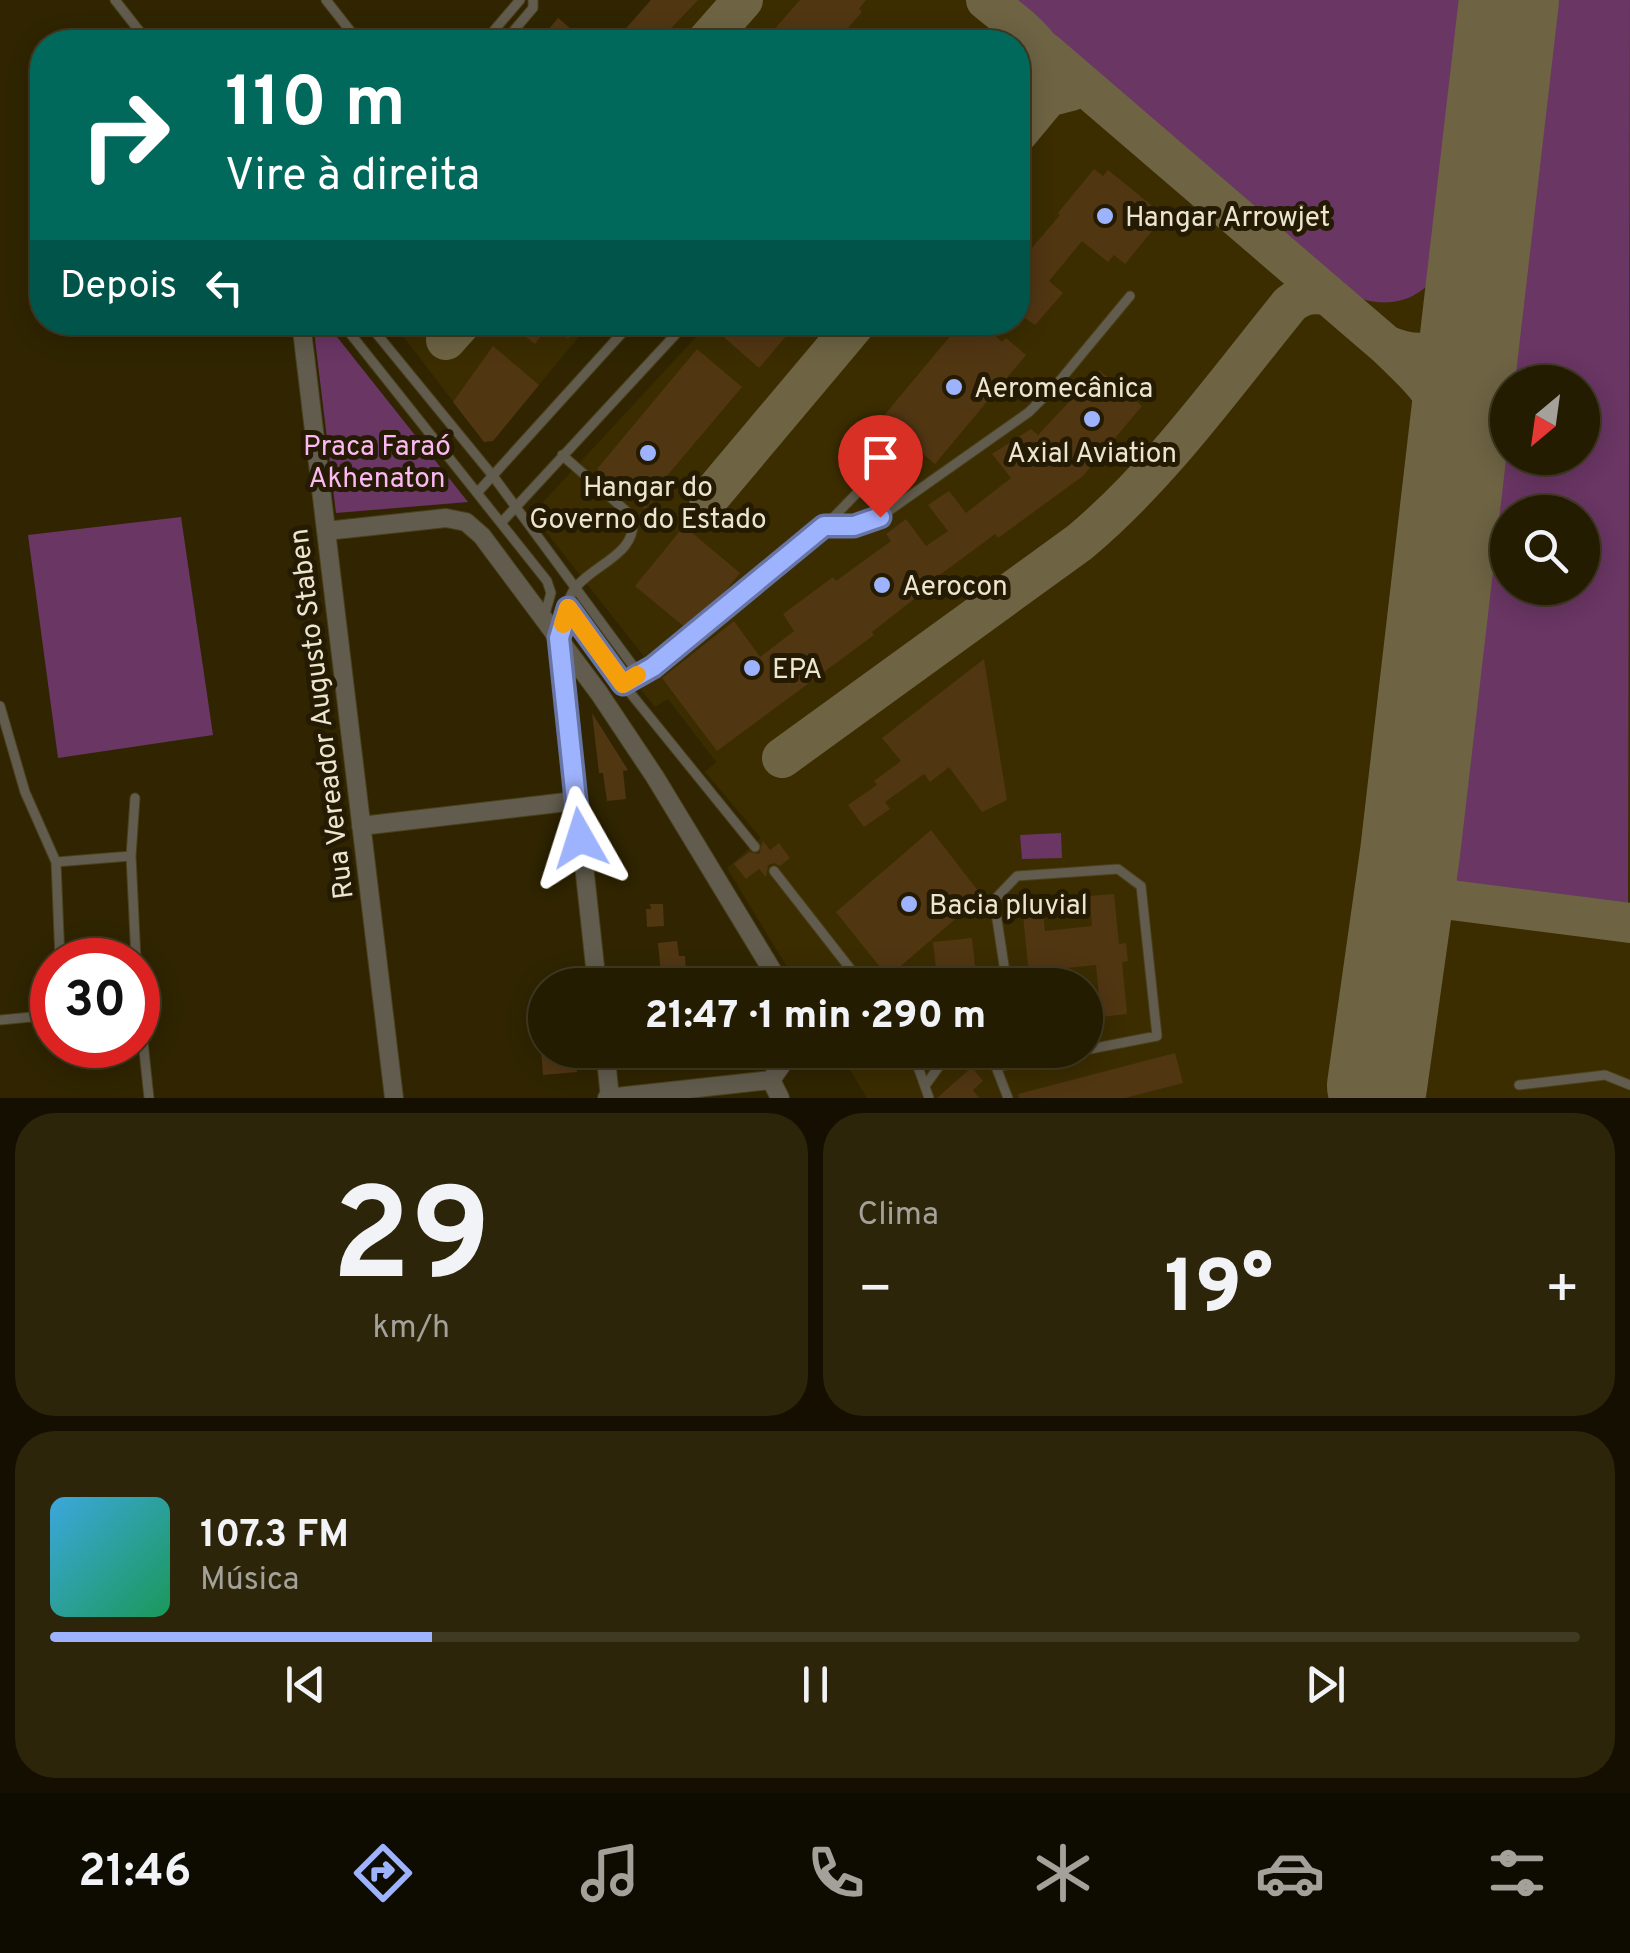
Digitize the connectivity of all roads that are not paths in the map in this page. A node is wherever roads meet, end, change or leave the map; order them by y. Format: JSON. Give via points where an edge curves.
{"nodes":[{"id":1,"x":115,"y":0,"type":"edge"},
{"id":2,"x":326,"y":0,"type":"edge"},
{"id":3,"x":520,"y":0,"type":"edge"},
{"id":4,"x":533,"y":0,"type":"edge"},
{"id":5,"x":139,"y":30,"type":"edge"},
{"id":6,"x":350,"y":30,"type":"edge"},
{"id":7,"x":494,"y":30,"type":"edge"},
{"id":8,"x":514,"y":30,"type":"edge"},
{"id":9,"x":1130,"y":296,"type":"dead end"},
{"id":10,"x":303,"y":335,"type":"edge"},
{"id":11,"x":355,"y":335,"type":"edge"},
{"id":12,"x":378,"y":335,"type":"edge"},
{"id":13,"x":620,"y":335,"type":"edge"},
{"id":14,"x":675,"y":335,"type":"edge"},
{"id":15,"x":562,"y":454,"type":"junction"},
{"id":16,"x":888,"y":460,"type":"dead end"},
{"id":17,"x":493,"y":476,"type":"junction"},
{"id":18,"x":476,"y":493,"type":"junction"},
{"id":19,"x":515,"y":506,"type":"junction"},
{"id":20,"x":500,"y":523,"type":"junction"},
{"id":21,"x":824,"y":526,"type":"junction"},
{"id":22,"x":326,"y":530,"type":"junction"},
{"id":23,"x":574,"y":588,"type":"junction"},
{"id":24,"x":568,"y":608,"type":"junction"},
{"id":25,"x":544,"y":617,"type":"junction"},
{"id":26,"x":559,"y":638,"type":"junction"},
{"id":27,"x":639,"y":674,"type":"junction"},
{"id":28,"x":623,"y":684,"type":"junction"},
{"id":29,"x":0,"y":706,"type":"edge"},
{"id":30,"x":135,"y":798,"type":"dead end"},
{"id":31,"x":576,"y":800,"type":"junction"},
{"id":32,"x":362,"y":826,"type":"junction"},
{"id":33,"x":755,"y":847,"type":"dead end"},
{"id":34,"x":130,"y":856,"type":"junction"},
{"id":35,"x":56,"y":862,"type":"junction"},
{"id":36,"x":774,"y":871,"type":"dead end"},
{"id":37,"x":59,"y":938,"type":"edge"},
{"id":38,"x":135,"y":938,"type":"edge"},
{"id":39,"x":595,"y":968,"type":"edge"},
{"id":40,"x":771,"y":968,"type":"edge"},
{"id":41,"x":850,"y":968,"type":"edge"},
{"id":42,"x":1004,"y":968,"type":"edge"},
{"id":43,"x":30,"y":1017,"type":"edge"},
{"id":44,"x":0,"y":1020,"type":"edge"},
{"id":45,"x":1103,"y":1046,"type":"edge"},
{"id":46,"x":145,"y":1068,"type":"edge"},
{"id":47,"x":606,"y":1068,"type":"edge"},
{"id":48,"x":779,"y":1068,"type":"edge"},
{"id":49,"x":918,"y":1068,"type":"edge"},
{"id":50,"x":938,"y":1068,"type":"edge"},
{"id":51,"x":997,"y":1068,"type":"edge"},
{"id":52,"x":771,"y":1080,"type":"junction"},
{"id":53,"x":1519,"y":1085,"type":"dead end"},
{"id":54,"x":1630,"y":1085,"type":"edge"},
{"id":55,"x":925,"y":1086,"type":"junction"},
{"id":56,"x":149,"y":1098,"type":"edge"},
{"id":57,"x":394,"y":1098,"type":"edge"},
{"id":58,"x":609,"y":1098,"type":"edge"},
{"id":59,"x":780,"y":1098,"type":"edge"},
{"id":60,"x":929,"y":1098,"type":"edge"},
{"id":61,"x":1008,"y":1098,"type":"edge"}],
"edges":[{"from":1,"to":5,"type":"lane"},
{"from":2,"to":6,"type":"lane"},
{"from":3,"to":7,"type":"lane"},
{"from":4,"to":8,"type":"lane"},
{"from":9,"to":21,"type":"lane","via":[[1029,412],[880,517]]},
{"from":10,"to":22,"type":"street","name":"Rua Vereador Augusto Staben"},
{"from":11,"to":18,"type":"lane"},
{"from":12,"to":17,"type":"lane"},
{"from":13,"to":17,"type":"lane"},
{"from":14,"to":15,"type":"lane"},
{"from":15,"to":19,"type":"lane"},
{"from":15,"to":23,"type":"lane","via":[[633,517],[628,546]]},
{"from":16,"to":21,"type":"lane"},
{"from":17,"to":18,"type":"lane"},
{"from":17,"to":19,"type":"lane"},
{"from":18,"to":20,"type":"lane"},
{"from":19,"to":20,"type":"lane"},
{"from":19,"to":23,"type":"lane"},
{"from":20,"to":25,"type":"lane","via":[[550,586]]},
{"from":21,"to":27,"type":"lane"},
{"from":22,"to":25,"type":"street","via":[[446,518],[466,522]]},
{"from":22,"to":32,"type":"street","name":"Rua Vereador Augusto Staben"},
{"from":23,"to":24,"type":"lane"},
{"from":23,"to":27,"type":"lane"},
{"from":24,"to":26,"type":"lane"},
{"from":24,"to":28,"type":"lane"},
{"from":25,"to":26,"type":"street"},
{"from":26,"to":31,"type":"street"},
{"from":26,"to":40,"type":"street","via":[[655,777]]},
{"from":27,"to":28,"type":"lane"},
{"from":28,"to":33,"type":"lane"},
{"from":29,"to":35,"type":"lane"},
{"from":30,"to":34,"type":"lane"},
{"from":31,"to":32,"type":"street"},
{"from":31,"to":39,"type":"street"},
{"from":32,"to":57,"type":"street","name":"Rua Vereador Augusto Staben"},
{"from":34,"to":35,"type":"lane"},
{"from":34,"to":38,"type":"lane"},
{"from":35,"to":37,"type":"lane"},
{"from":36,"to":41,"type":"lane"},
{"from":42,"to":45,"type":"lane","via":[[994,900],[1017,876],[1118,869],[1141,886],[1157,1036]]},
{"from":43,"to":44,"type":"lane"},
{"from":46,"to":56,"type":"lane"},
{"from":47,"to":58,"type":"street"},
{"from":48,"to":52,"type":"street"},
{"from":49,"to":55,"type":"lane"},
{"from":50,"to":55,"type":"lane"},
{"from":51,"to":61,"type":"lane"},
{"from":52,"to":58,"type":"street"},
{"from":52,"to":59,"type":"street"},
{"from":53,"to":54,"type":"lane","via":[[1604,1075]]},
{"from":55,"to":60,"type":"lane"}]}
